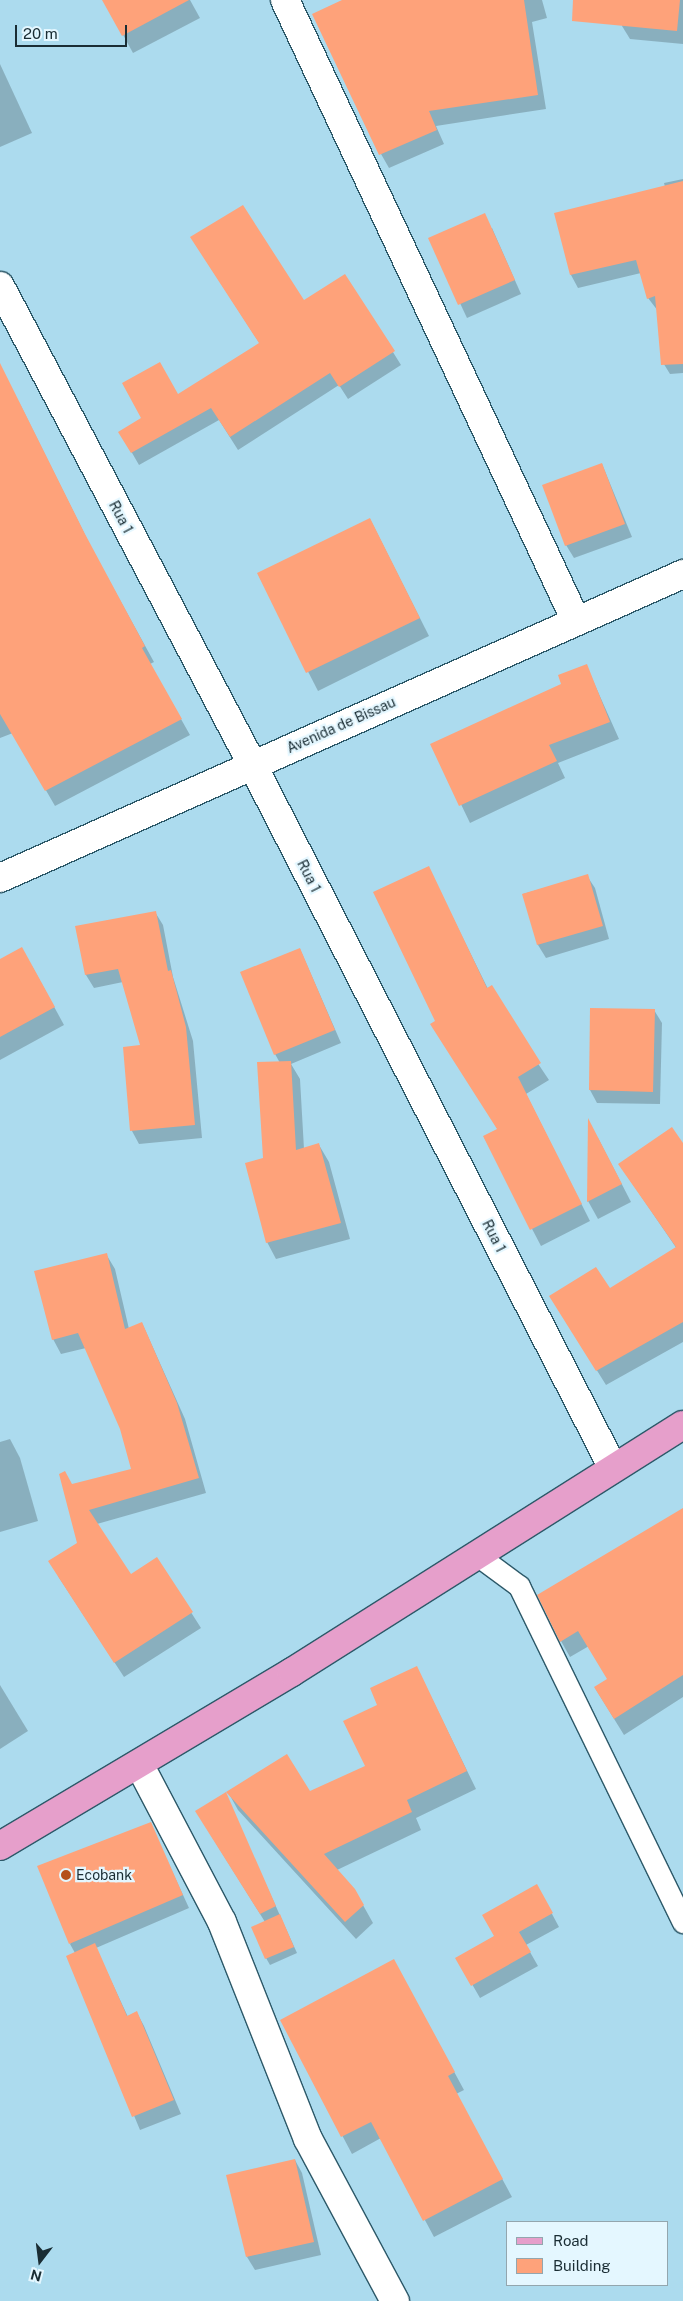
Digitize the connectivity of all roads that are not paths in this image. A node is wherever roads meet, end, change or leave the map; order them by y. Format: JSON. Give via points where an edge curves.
{"nodes":[{"id":1,"x":285,"y":0,"type":"edge"},
{"id":2,"x":0,"y":286,"type":"edge"},
{"id":3,"x":683,"y":574,"type":"edge"},
{"id":4,"x":576,"y":621,"type":"junction"},
{"id":5,"x":252,"y":764,"type":"junction"},
{"id":6,"x":0,"y":878,"type":"edge"},
{"id":7,"x":683,"y":1424,"type":"edge"},
{"id":8,"x":613,"y":1468,"type":"junction"},
{"id":9,"x":477,"y":1555,"type":"junction"},
{"id":10,"x":139,"y":1764,"type":"junction"},
{"id":11,"x":0,"y":1846,"type":"edge"},
{"id":12,"x":683,"y":1922,"type":"edge"},
{"id":13,"x":395,"y":2301,"type":"edge"}],
"edges":[{"from":1,"to":4,"type":"street"},
{"from":2,"to":5,"type":"street","name":"Rua 1"},
{"from":3,"to":4,"type":"street","name":"Avenida de Bissau"},
{"from":4,"to":5,"type":"street","name":"Avenida de Bissau"},
{"from":5,"to":6,"type":"street","name":"Avenida de Bissau"},
{"from":5,"to":8,"type":"street","name":"Rua 1"},
{"from":7,"to":8,"type":"main road"},
{"from":8,"to":9,"type":"main road"},
{"from":9,"to":10,"type":"main road"},
{"from":9,"to":12,"type":"lane","via":[[519,1586]]},
{"from":10,"to":11,"type":"main road"},
{"from":10,"to":13,"type":"street","via":[[222,1922],[308,2139]]}]}
